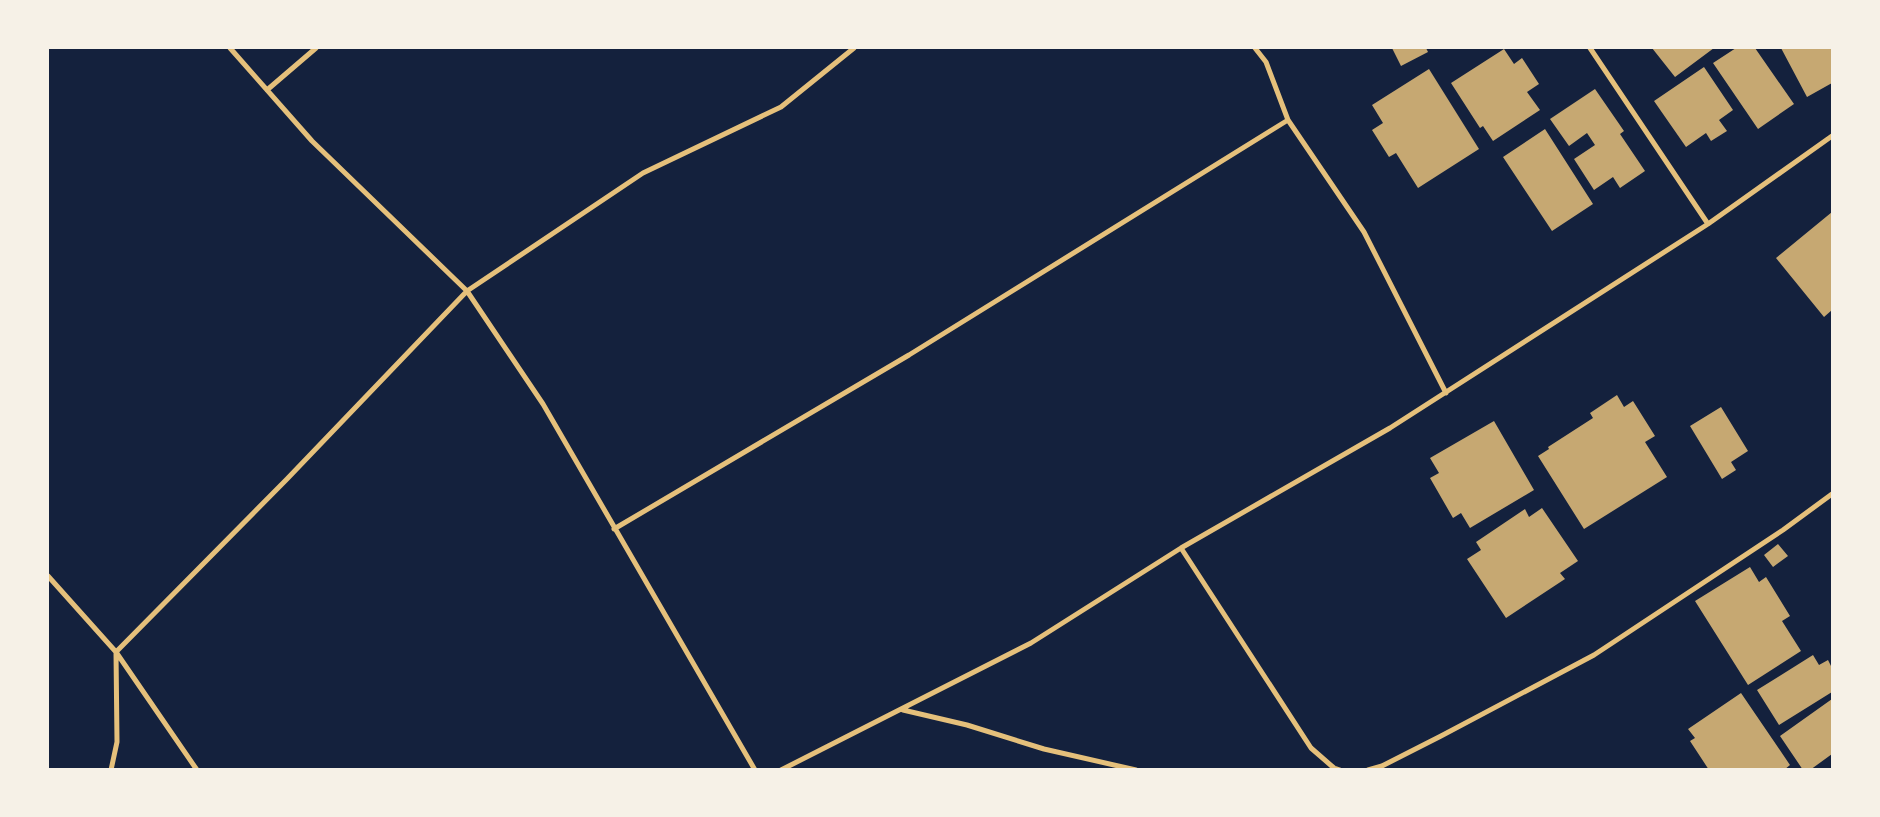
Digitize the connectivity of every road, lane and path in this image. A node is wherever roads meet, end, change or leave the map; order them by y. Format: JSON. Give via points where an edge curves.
{"nodes":[{"id":1,"x":230,"y":48,"type":"edge"},
{"id":2,"x":316,"y":48,"type":"edge"},
{"id":3,"x":854,"y":48,"type":"edge"},
{"id":4,"x":1255,"y":48,"type":"edge"},
{"id":5,"x":1590,"y":48,"type":"edge"},
{"id":6,"x":267,"y":90,"type":"junction"},
{"id":7,"x":1288,"y":120,"type":"junction"},
{"id":8,"x":1832,"y":136,"type":"edge"},
{"id":9,"x":1708,"y":224,"type":"junction"},
{"id":10,"x":467,"y":291,"type":"junction"},
{"id":11,"x":1446,"y":393,"type":"junction"},
{"id":12,"x":1832,"y":494,"type":"edge"},
{"id":13,"x":614,"y":529,"type":"junction"},
{"id":14,"x":1181,"y":548,"type":"junction"},
{"id":15,"x":48,"y":576,"type":"edge"},
{"id":16,"x":116,"y":652,"type":"junction"},
{"id":17,"x":902,"y":710,"type":"junction"},
{"id":18,"x":111,"y":770,"type":"edge"},
{"id":19,"x":197,"y":770,"type":"edge"},
{"id":20,"x":755,"y":770,"type":"edge"},
{"id":21,"x":781,"y":770,"type":"edge"},
{"id":22,"x":1136,"y":770,"type":"edge"},
{"id":23,"x":1340,"y":770,"type":"edge"},
{"id":24,"x":1368,"y":770,"type":"edge"}],
"edges":[{"from":1,"to":6,"type":"street"},
{"from":2,"to":6,"type":"street"},
{"from":3,"to":10,"type":"street","via":[[781,107],[643,173]]},
{"from":4,"to":7,"type":"street","via":[[1266,62]]},
{"from":5,"to":9,"type":"street"},
{"from":6,"to":10,"type":"street","via":[[312,141]]},
{"from":7,"to":11,"type":"street","via":[[1364,232]]},
{"from":7,"to":13,"type":"street","via":[[909,355]]},
{"from":8,"to":9,"type":"street"},
{"from":9,"to":11,"type":"street"},
{"from":10,"to":13,"type":"street","via":[[543,404]]},
{"from":10,"to":16,"type":"street","via":[[287,480]]},
{"from":11,"to":14,"type":"street"},
{"from":12,"to":24,"type":"street","via":[[1594,655],[1382,766]]},
{"from":13,"to":20,"type":"street"},
{"from":14,"to":17,"type":"street","via":[[1031,643]]},
{"from":14,"to":23,"type":"street","via":[[1311,748]]},
{"from":15,"to":16,"type":"street"},
{"from":16,"to":18,"type":"street","via":[[117,742]]},
{"from":16,"to":19,"type":"street"},
{"from":17,"to":21,"type":"street"},
{"from":17,"to":22,"type":"street","via":[[967,725],[1044,749]]}]}
